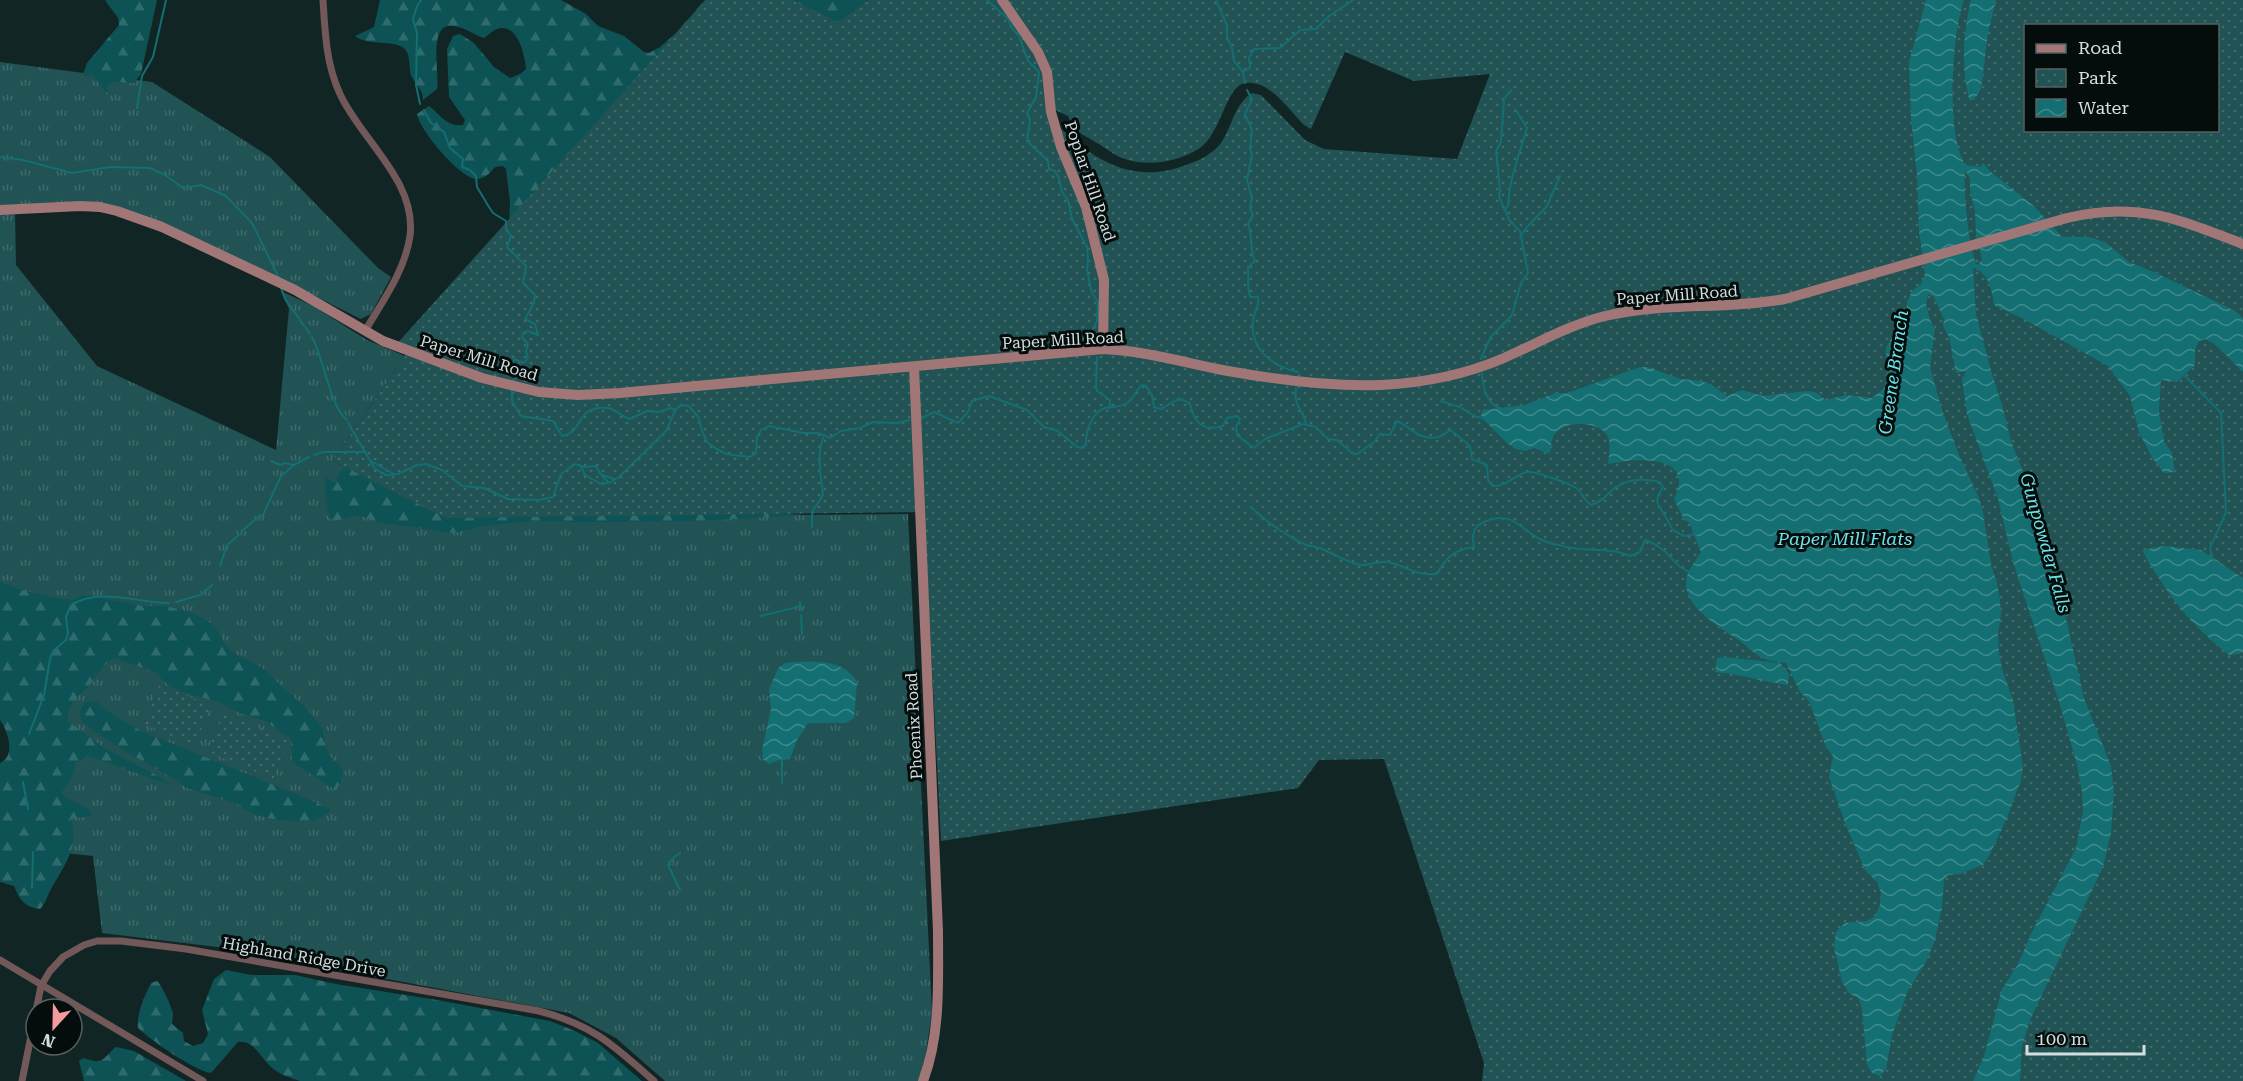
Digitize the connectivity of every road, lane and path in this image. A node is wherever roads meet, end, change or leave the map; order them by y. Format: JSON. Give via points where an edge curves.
{"nodes":[{"id":1,"x":323,"y":0,"type":"edge"},
{"id":2,"x":1002,"y":0,"type":"edge"},
{"id":3,"x":0,"y":210,"type":"edge"},
{"id":4,"x":2243,"y":244,"type":"edge"},
{"id":5,"x":365,"y":331,"type":"junction"},
{"id":6,"x":1103,"y":349,"type":"junction"},
{"id":7,"x":914,"y":367,"type":"junction"},
{"id":8,"x":0,"y":960,"type":"edge"},
{"id":9,"x":41,"y":986,"type":"junction"},
{"id":10,"x":22,"y":1081,"type":"edge"},
{"id":11,"x":203,"y":1081,"type":"edge"},
{"id":12,"x":654,"y":1081,"type":"edge"},
{"id":13,"x":923,"y":1081,"type":"edge"}],
"edges":[{"from":1,"to":5,"type":"street","via":[[327,54],[336,86],[398,183],[410,223],[408,246],[399,271]]},
{"from":2,"to":6,"type":"main road","name":"Poplar Hill Road","via":[[1047,72],[1051,112],[1086,207],[1104,280]]},
{"from":3,"to":5,"type":"main road","name":"Paper Mill Road","via":[[80,206],[117,211],[162,227],[295,290]]},
{"from":4,"to":6,"type":"main road","name":"Paper Mill Road","via":[[2169,217],[2110,210],[2067,218],[1767,303],[1646,309],[1609,315],[1474,368],[1396,384],[1326,383],[1262,376],[1151,354]]},
{"from":5,"to":7,"type":"main road","name":"Paper Mill Road","via":[[482,378],[560,394],[620,393]]},
{"from":6,"to":7,"type":"main road","name":"Paper Mill Road"},
{"from":7,"to":13,"type":"main road","name":"Phoenix Road","via":[[938,932],[936,1013]]},
{"from":8,"to":9,"type":"street"},
{"from":9,"to":10,"type":"street","name":"Highland Ridge Drive"},
{"from":9,"to":11,"type":"street"},
{"from":9,"to":12,"type":"street","name":"Highland Ridge Drive","via":[[63,957],[97,941],[186,949],[567,1018],[603,1037]]}]}
